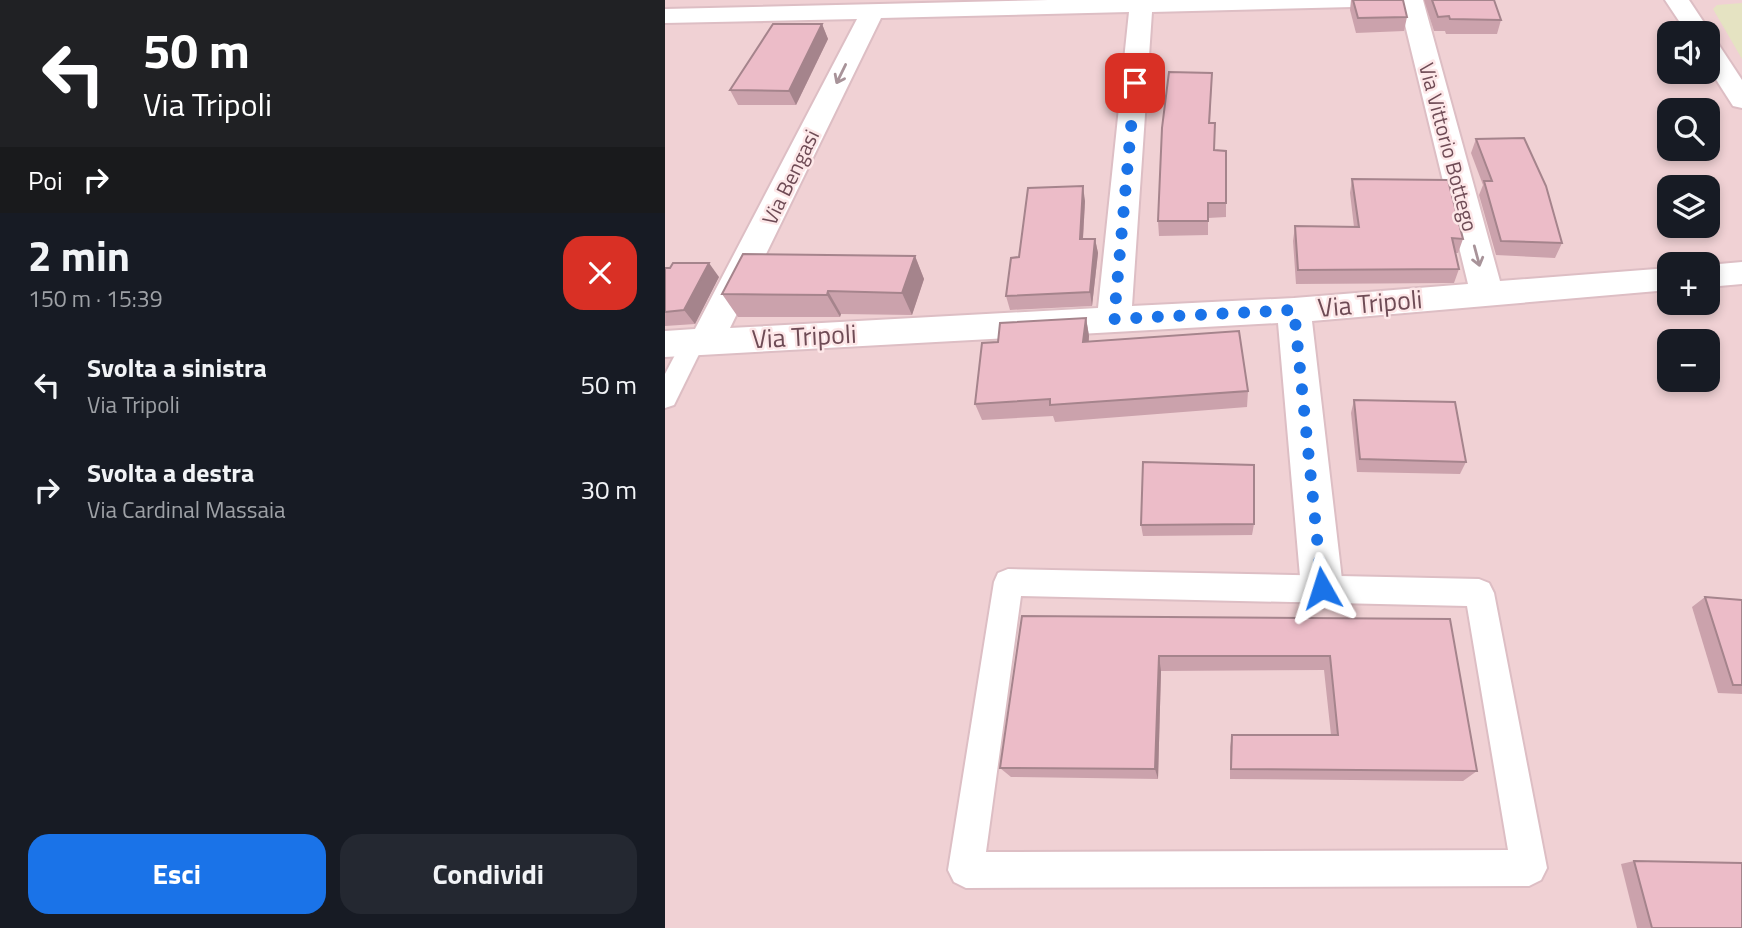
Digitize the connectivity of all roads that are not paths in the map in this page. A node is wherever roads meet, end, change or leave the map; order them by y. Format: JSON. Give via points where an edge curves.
{"nodes":[{"id":1,"x":1353,"y":0,"type":"edge"},
{"id":2,"x":1411,"y":0,"type":"edge"},
{"id":3,"x":1677,"y":0,"type":"edge"},
{"id":4,"x":1142,"y":5,"type":"junction"},
{"id":5,"x":871,"y":13,"type":"junction"},
{"id":6,"x":665,"y":16,"type":"edge"},
{"id":7,"x":1691,"y":21,"type":"edge"},
{"id":8,"x":1720,"y":66,"type":"edge"},
{"id":9,"x":1742,"y":100,"type":"edge"},
{"id":10,"x":1742,"y":273,"type":"edge"},
{"id":11,"x":1720,"y":275,"type":"edge"},
{"id":12,"x":1657,"y":280,"type":"edge"},
{"id":13,"x":1487,"y":294,"type":"junction"},
{"id":14,"x":1294,"y":310,"type":"junction"},
{"id":15,"x":1114,"y":319,"type":"junction"},
{"id":16,"x":688,"y":342,"type":"edge"},
{"id":17,"x":665,"y":398,"type":"edge"},
{"id":18,"x":1322,"y":588,"type":"junction"}],
"edges":[{"from":1,"to":4,"type":"street"},
{"from":2,"to":13,"type":"street","name":"Via Vittorio Bottego","one_way":true},
{"from":3,"to":7,"type":"street"},
{"from":4,"to":5,"type":"street"},
{"from":4,"to":15,"type":"street"},
{"from":5,"to":6,"type":"street"},
{"from":5,"to":16,"type":"street","name":"Via Bengasi","one_way":true},
{"from":8,"to":9,"type":"street"},
{"from":10,"to":11,"type":"street"},
{"from":12,"to":13,"type":"street","name":"Via Tripoli"},
{"from":13,"to":14,"type":"street","name":"Via Tripoli"},
{"from":14,"to":15,"type":"street","name":"Via Tripoli"},
{"from":14,"to":18,"type":"street"},
{"from":15,"to":16,"type":"street","name":"Via Tripoli"},
{"from":16,"to":17,"type":"lane"},
{"from":18,"to":18,"type":"lane","via":[[1008,582],[966,870],[1529,868],[1479,593]]}]}
